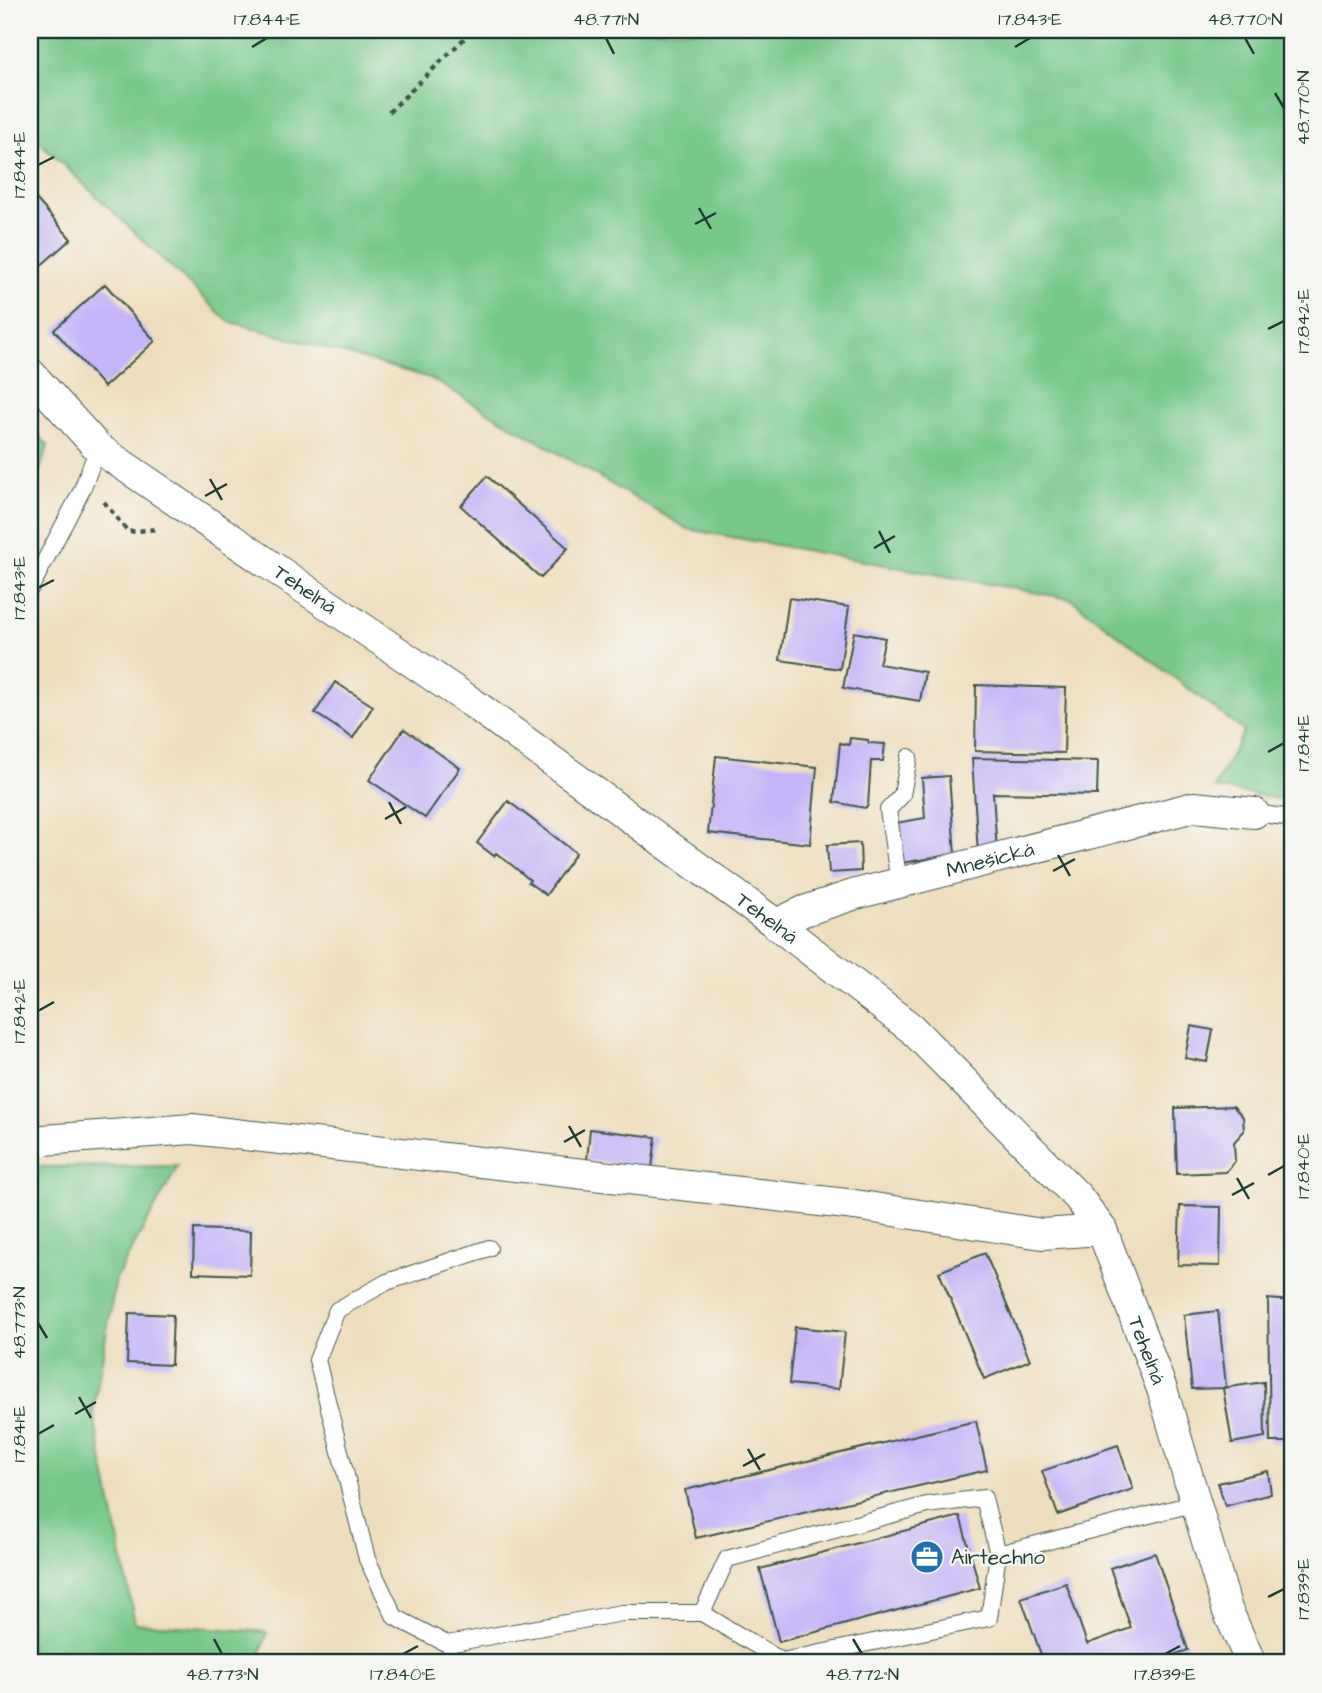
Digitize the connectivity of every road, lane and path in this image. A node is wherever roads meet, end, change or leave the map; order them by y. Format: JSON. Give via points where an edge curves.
{"nodes":[{"id":1,"x":473,"y":30,"type":"edge"},
{"id":2,"x":389,"y":113,"type":"dead end"},
{"id":3,"x":30,"y":373,"type":"edge"},
{"id":4,"x":98,"y":448,"type":"junction"},
{"id":5,"x":86,"y":479,"type":"junction"},
{"id":6,"x":167,"y":534,"type":"dead end"},
{"id":7,"x":30,"y":589,"type":"edge"},
{"id":8,"x":909,"y":757,"type":"dead end"},
{"id":9,"x":1254,"y":813,"type":"joint"},
{"id":10,"x":1292,"y":817,"type":"edge"},
{"id":11,"x":899,"y":883,"type":"junction"},
{"id":12,"x":776,"y":924,"type":"junction"},
{"id":13,"x":30,"y":1141,"type":"edge"},
{"id":14,"x":1102,"y":1230,"type":"junction"},
{"id":15,"x":489,"y":1248,"type":"dead end"},
{"id":16,"x":1196,"y":1503,"type":"junction"},
{"id":17,"x":998,"y":1554,"type":"junction"},
{"id":18,"x":702,"y":1613,"type":"junction"},
{"id":19,"x":1251,"y":1663,"type":"edge"}],
"edges":[{"from":1,"to":2,"type":"path"},
{"from":3,"to":4,"type":"street","name":"Tehelná"},
{"from":4,"to":5,"type":"lane"},
{"from":4,"to":12,"type":"street","name":"Tehelná","via":[[474,704]]},
{"from":5,"to":6,"type":"path","via":[[128,532],[156,528]]},
{"from":5,"to":7,"type":"lane"},
{"from":8,"to":11,"type":"lane","via":[[902,795],[888,810]]},
{"from":9,"to":10,"type":"lane","name":"Mnešická"},
{"from":9,"to":11,"type":"street","name":"Mnešická","via":[[1194,807]]},
{"from":11,"to":12,"type":"street","name":"Mnešická"},
{"from":12,"to":14,"type":"street","name":"Tehelná","via":[[911,1028],[1078,1197]]},
{"from":13,"to":14,"type":"street","via":[[192,1129],[855,1205],[1042,1234]]},
{"from":14,"to":16,"type":"street","name":"Tehelná","via":[[1163,1392]]},
{"from":15,"to":18,"type":"lane","via":[[387,1282],[337,1310],[317,1360],[367,1559],[395,1617],[447,1644],[622,1614]]},
{"from":16,"to":17,"type":"lane"},
{"from":16,"to":19,"type":"street","name":"Tehelná","via":[[1227,1609]]},
{"from":17,"to":18,"type":"lane","via":[[989,1618],[782,1661]]},
{"from":17,"to":18,"type":"lane","via":[[984,1498],[926,1505],[727,1559]]}]}
